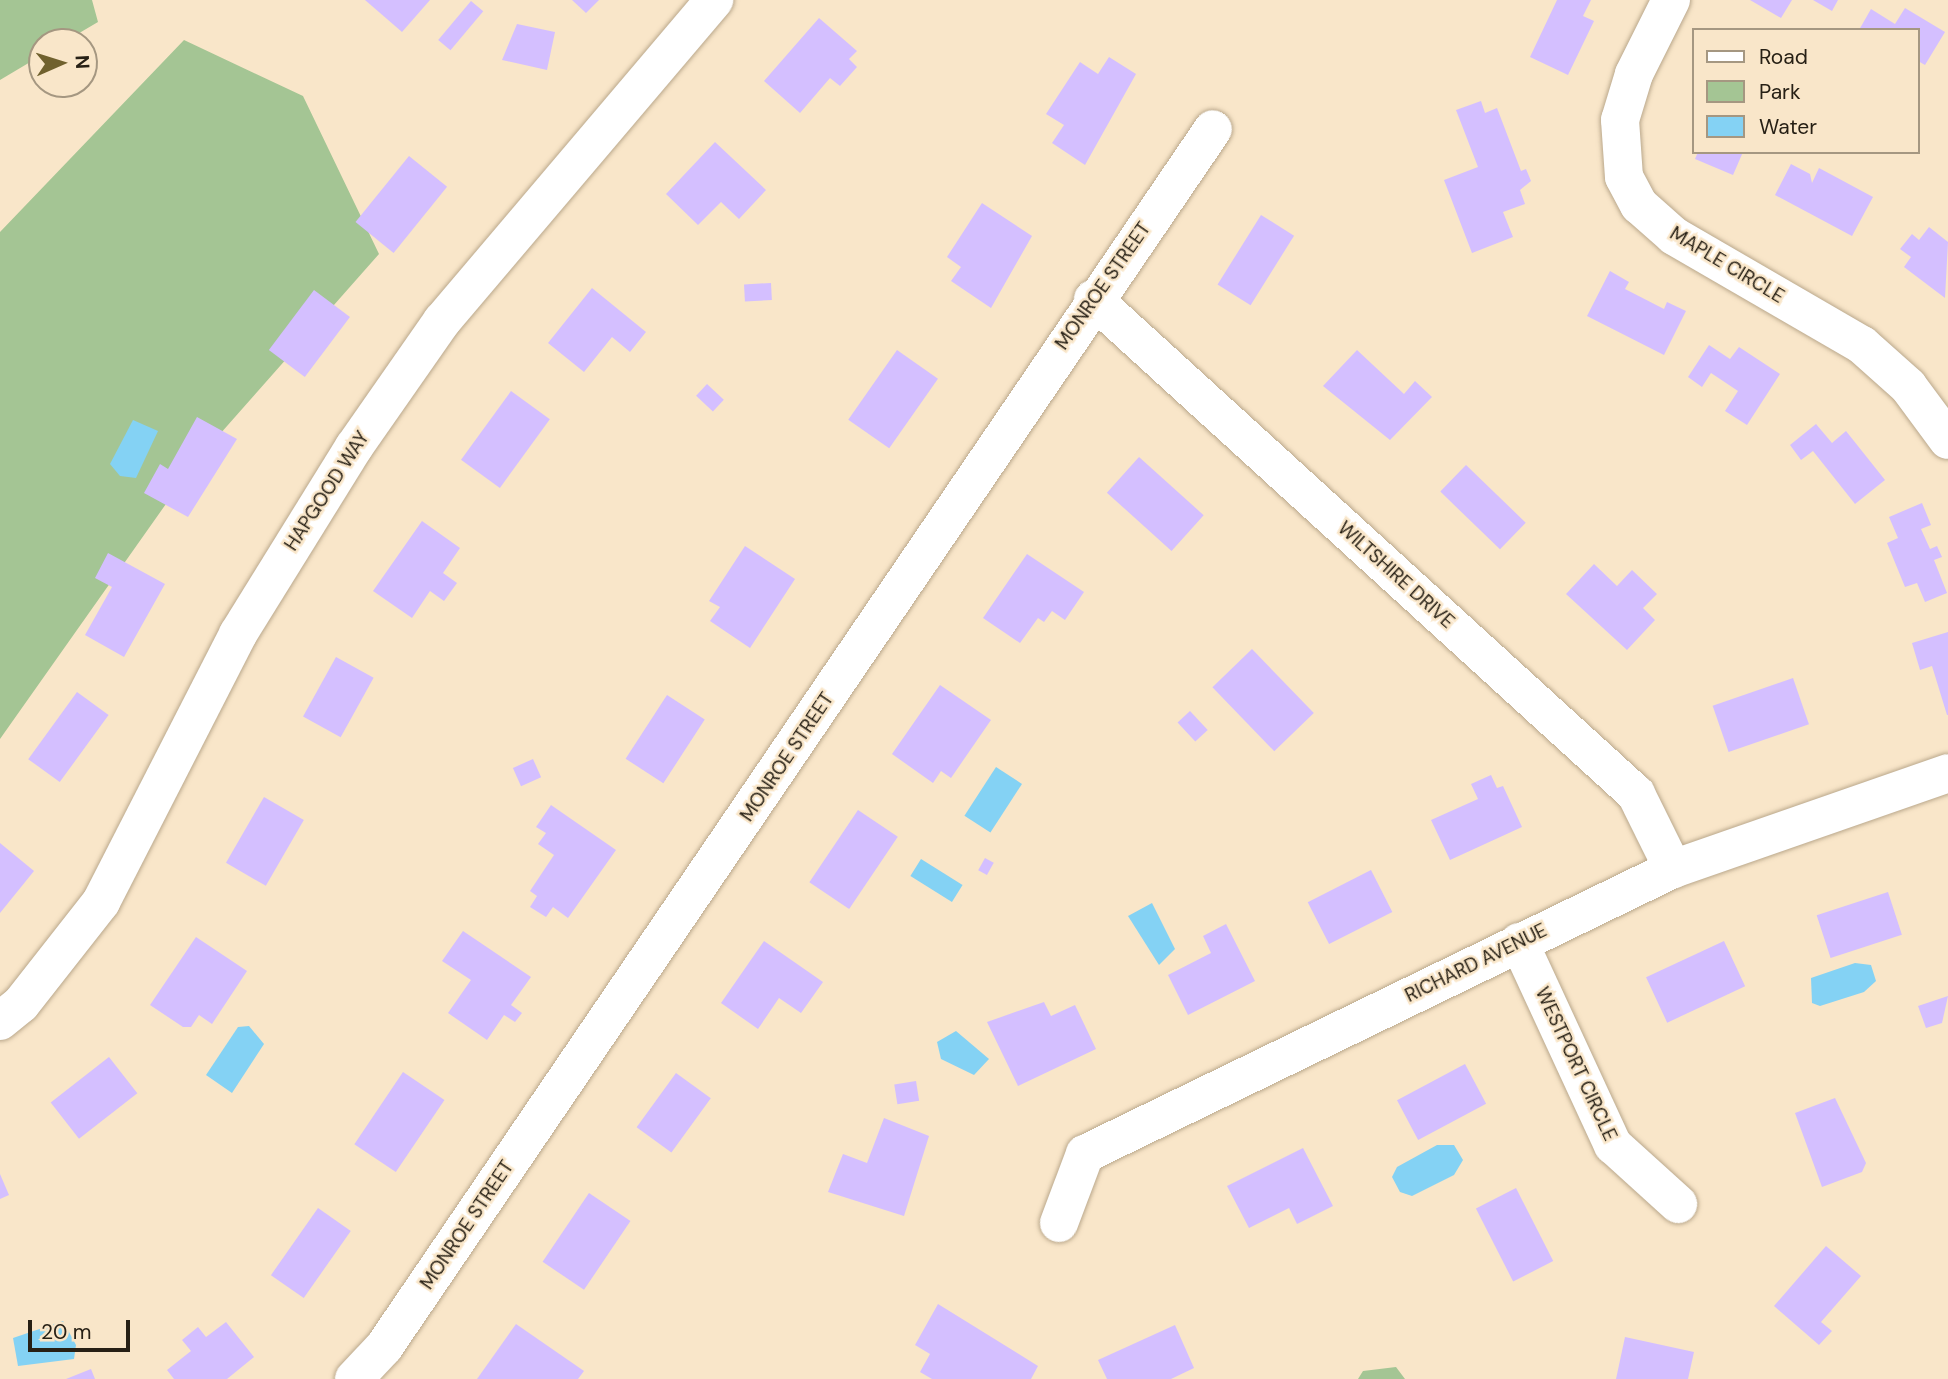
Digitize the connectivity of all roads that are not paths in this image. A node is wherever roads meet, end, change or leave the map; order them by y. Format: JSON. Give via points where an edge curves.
{"nodes":[{"id":1,"x":714,"y":0,"type":"edge"},
{"id":2,"x":1671,"y":0,"type":"edge"},
{"id":3,"x":1213,"y":129,"type":"dead end"},
{"id":4,"x":1093,"y":299,"type":"junction"},
{"id":5,"x":1948,"y":440,"type":"edge"},
{"id":6,"x":1948,"y":773,"type":"edge"},
{"id":7,"x":1673,"y":869,"type":"junction"},
{"id":8,"x":1519,"y":942,"type":"junction"},
{"id":9,"x":0,"y":1021,"type":"edge"},
{"id":10,"x":1678,"y":1203,"type":"dead end"},
{"id":11,"x":1059,"y":1223,"type":"dead end"},
{"id":12,"x":354,"y":1379,"type":"edge"}],
"edges":[{"from":1,"to":9,"type":"street","name":"HAPGOOD WAY","via":[[442,321],[332,478],[238,634],[101,902],[21,1004]]},
{"from":2,"to":5,"type":"street","name":"MAPLE CIRCLE","via":[[1634,74],[1620,120],[1624,177],[1639,205],[1674,236],[1862,345],[1908,386]]},
{"from":3,"to":4,"type":"street","name":"MONROE STREET"},
{"from":4,"to":7,"type":"street","name":"WILTSHIRE DRIVE","via":[[1636,794]]},
{"from":4,"to":12,"type":"street","name":"MONROE STREET","via":[[727,846],[384,1347]]},
{"from":6,"to":7,"type":"street","name":"RICHARD AVENUE"},
{"from":7,"to":8,"type":"street","name":"RICHARD AVENUE"},
{"from":8,"to":10,"type":"street","name":"WESTPORT CIRCLE","via":[[1613,1144]]},
{"from":8,"to":11,"type":"street","name":"RICHARD AVENUE","via":[[1085,1154]]}]}
